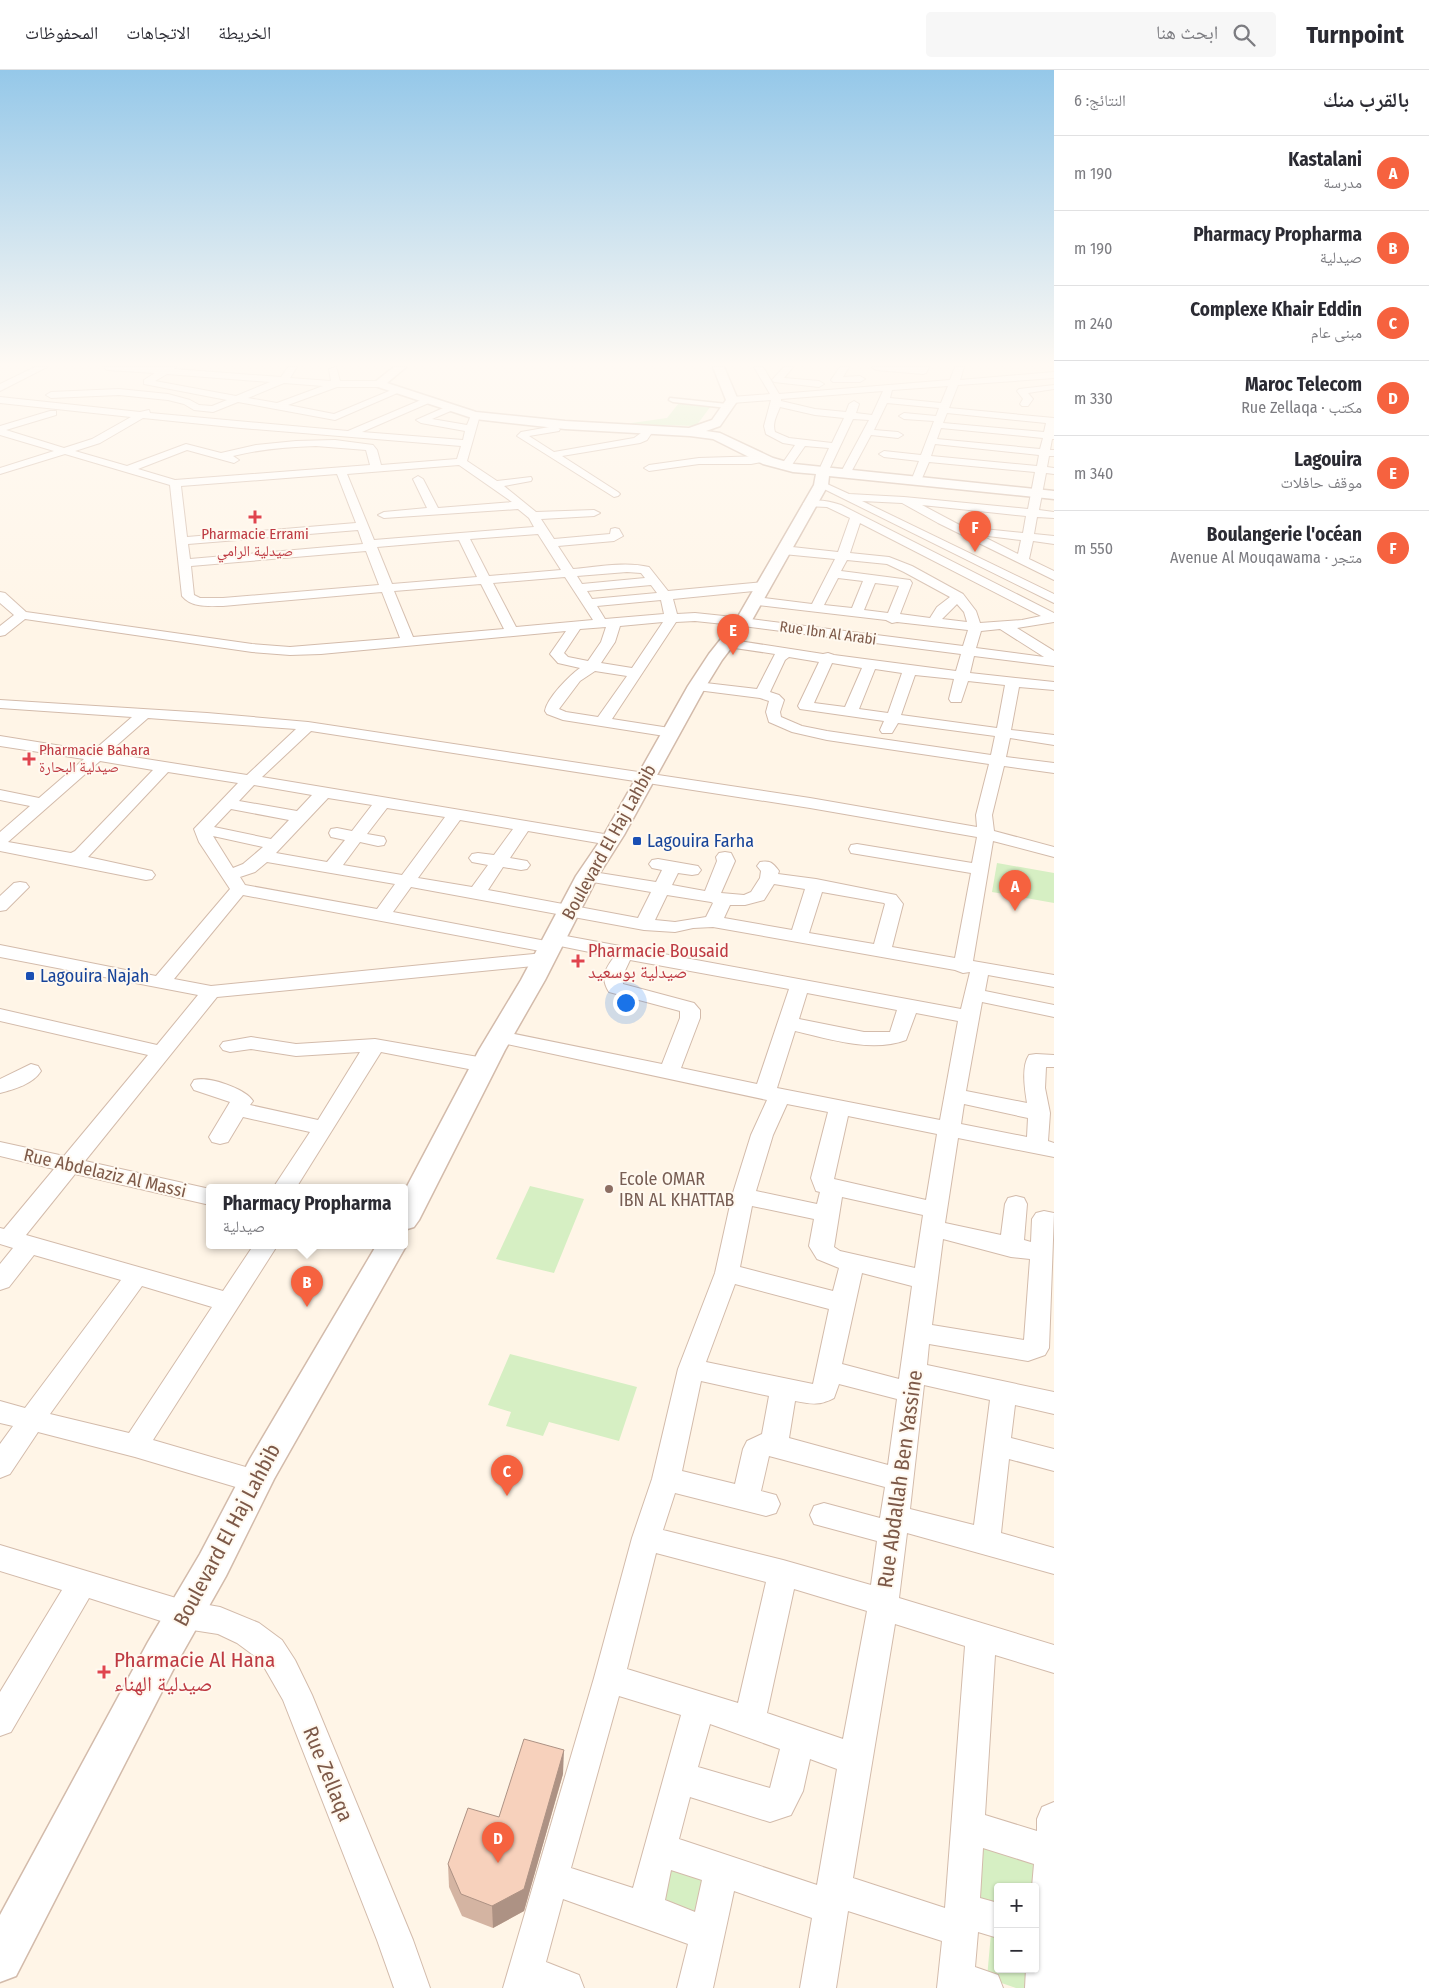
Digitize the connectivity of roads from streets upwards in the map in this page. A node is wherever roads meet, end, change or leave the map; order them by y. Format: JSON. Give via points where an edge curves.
{"nodes":[{"id":1,"x":47,"y":457,"type":"edge"},
{"id":2,"x":85,"y":457,"type":"edge"},
{"id":3,"x":160,"y":457,"type":"edge"},
{"id":4,"x":223,"y":457,"type":"edge"},
{"id":5,"x":373,"y":457,"type":"edge"},
{"id":6,"x":463,"y":457,"type":"edge"},
{"id":7,"x":554,"y":457,"type":"edge"},
{"id":8,"x":758,"y":457,"type":"edge"},
{"id":9,"x":792,"y":457,"type":"edge"},
{"id":10,"x":833,"y":457,"type":"edge"},
{"id":11,"x":854,"y":457,"type":"edge"},
{"id":12,"x":926,"y":457,"type":"edge"},
{"id":13,"x":1045,"y":457,"type":"edge"},
{"id":14,"x":1051,"y":457,"type":"edge"},
{"id":15,"x":1052,"y":457,"type":"edge"},
{"id":16,"x":763,"y":459,"type":"junction"},
{"id":17,"x":461,"y":462,"type":"junction"},
{"id":18,"x":785,"y":467,"type":"junction"},
{"id":19,"x":128,"y":468,"type":"junction"},
{"id":20,"x":376,"y":468,"type":"junction"},
{"id":21,"x":649,"y":468,"type":"dead end"},
{"id":22,"x":0,"y":471,"type":"edge"},
{"id":23,"x":341,"y":471,"type":"junction"},
{"id":24,"x":1054,"y":471,"type":"edge"},
{"id":25,"x":845,"y":474,"type":"junction"},
{"id":26,"x":247,"y":477,"type":"junction"},
{"id":27,"x":418,"y":479,"type":"dead end"},
{"id":28,"x":527,"y":479,"type":"dead end"},
{"id":29,"x":1054,"y":480,"type":"edge"},
{"id":30,"x":916,"y":481,"type":"junction"},
{"id":31,"x":175,"y":483,"type":"junction"},
{"id":32,"x":826,"y":483,"type":"junction"},
{"id":33,"x":494,"y":485,"type":"junction"},
{"id":34,"x":1035,"y":493,"type":"junction"},
{"id":35,"x":614,"y":494,"type":"dead end"},
{"id":36,"x":1054,"y":495,"type":"edge"},
{"id":37,"x":846,"y":497,"type":"junction"},
{"id":38,"x":904,"y":500,"type":"junction"},
{"id":39,"x":810,"y":504,"type":"junction"},
{"id":40,"x":522,"y":505,"type":"junction"},
{"id":41,"x":434,"y":512,"type":"junction"},
{"id":42,"x":594,"y":512,"type":"dead end"},
{"id":43,"x":1033,"y":513,"type":"junction"},
{"id":44,"x":850,"y":514,"type":"junction"},
{"id":45,"x":384,"y":515,"type":"dead end"},
{"id":46,"x":931,"y":515,"type":"junction"},
{"id":47,"x":1054,"y":515,"type":"edge"},
{"id":48,"x":533,"y":516,"type":"junction"},
{"id":49,"x":1002,"y":522,"type":"dead end"},
{"id":50,"x":363,"y":526,"type":"junction"},
{"id":51,"x":1046,"y":526,"type":"dead end"},
{"id":52,"x":1025,"y":528,"type":"junction"},
{"id":53,"x":542,"y":530,"type":"junction"},
{"id":54,"x":960,"y":530,"type":"junction"},
{"id":55,"x":615,"y":531,"type":"dead end"},
{"id":56,"x":463,"y":537,"type":"junction"},
{"id":57,"x":1054,"y":540,"type":"edge"},
{"id":58,"x":182,"y":541,"type":"junction"},
{"id":59,"x":551,"y":543,"type":"junction"},
{"id":60,"x":370,"y":546,"type":"junction"},
{"id":61,"x":783,"y":550,"type":"junction"},
{"id":62,"x":1006,"y":552,"type":"junction"},
{"id":63,"x":842,"y":558,"type":"junction"},
{"id":64,"x":972,"y":559,"type":"junction"},
{"id":65,"x":1023,"y":560,"type":"junction"},
{"id":66,"x":184,"y":563,"type":"junction"},
{"id":67,"x":946,"y":563,"type":"junction"},
{"id":68,"x":569,"y":572,"type":"junction"},
{"id":69,"x":915,"y":572,"type":"junction"},
{"id":70,"x":834,"y":574,"type":"junction"},
{"id":71,"x":1052,"y":574,"type":"edge"},
{"id":72,"x":870,"y":579,"type":"junction"},
{"id":73,"x":485,"y":580,"type":"junction"},
{"id":74,"x":653,"y":581,"type":"junction"},
{"id":75,"x":906,"y":583,"type":"junction"},
{"id":76,"x":764,"y":586,"type":"junction"},
{"id":77,"x":386,"y":588,"type":"junction"},
{"id":78,"x":579,"y":588,"type":"junction"},
{"id":79,"x":664,"y":595,"type":"junction"},
{"id":80,"x":0,"y":596,"type":"edge"},
{"id":81,"x":958,"y":597,"type":"junction"},
{"id":82,"x":1054,"y":599,"type":"edge"},
{"id":83,"x":755,"y":601,"type":"junction"},
{"id":84,"x":588,"y":603,"type":"junction"},
{"id":85,"x":816,"y":608,"type":"junction"},
{"id":86,"x":856,"y":614,"type":"junction"},
{"id":87,"x":22,"y":615,"type":"junction"},
{"id":88,"x":672,"y":617,"type":"junction"},
{"id":89,"x":892,"y":618,"type":"junction"},
{"id":90,"x":1054,"y":618,"type":"edge"},
{"id":91,"x":608,"y":622,"type":"junction"},
{"id":92,"x":743,"y":622,"type":"junction"},
{"id":93,"x":934,"y":623,"type":"junction"},
{"id":94,"x":1002,"y":625,"type":"junction"},
{"id":95,"x":576,"y":626,"type":"junction"},
{"id":96,"x":975,"y":627,"type":"junction"},
{"id":97,"x":0,"y":632,"type":"edge"},
{"id":98,"x":512,"y":632,"type":"junction"},
{"id":99,"x":408,"y":642,"type":"junction"},
{"id":100,"x":726,"y":642,"type":"junction"},
{"id":101,"x":790,"y":652,"type":"junction"},
{"id":102,"x":968,"y":652,"type":"junction"},
{"id":103,"x":828,"y":657,"type":"junction"},
{"id":104,"x":1049,"y":660,"type":"edge"},
{"id":105,"x":870,"y":664,"type":"junction"},
{"id":106,"x":592,"y":666,"type":"junction"},
{"id":107,"x":910,"y":670,"type":"junction"},
{"id":108,"x":636,"y":673,"type":"junction"},
{"id":109,"x":961,"y":676,"type":"junction"},
{"id":110,"x":1013,"y":682,"type":"junction"},
{"id":111,"x":1037,"y":684,"type":"junction"},
{"id":112,"x":697,"y":686,"type":"junction"},
{"id":113,"x":1054,"y":686,"type":"edge"},
{"id":114,"x":762,"y":694,"type":"junction"},
{"id":115,"x":956,"y":699,"type":"dead end"},
{"id":116,"x":777,"y":700,"type":"junction"},
{"id":117,"x":0,"y":704,"type":"edge"},
{"id":118,"x":805,"y":706,"type":"junction"},
{"id":119,"x":144,"y":713,"type":"junction"},
{"id":120,"x":850,"y":714,"type":"junction"},
{"id":121,"x":892,"y":719,"type":"junction"},
{"id":122,"x":602,"y":722,"type":"junction"},
{"id":123,"x":308,"y":726,"type":"junction"},
{"id":124,"x":670,"y":732,"type":"junction"},
{"id":125,"x":1002,"y":733,"type":"junction"},
{"id":126,"x":1053,"y":735,"type":"edge"},
{"id":127,"x":1,"y":742,"type":"edge"},
{"id":128,"x":882,"y":743,"type":"junction"},
{"id":129,"x":95,"y":756,"type":"junction"},
{"id":130,"x":998,"y":761,"type":"junction"},
{"id":131,"x":165,"y":766,"type":"junction"},
{"id":132,"x":1054,"y":768,"type":"edge"},
{"id":133,"x":645,"y":777,"type":"junction"},
{"id":134,"x":250,"y":780,"type":"junction"},
{"id":135,"x":324,"y":792,"type":"junction"},
{"id":136,"x":0,"y":795,"type":"edge"},
{"id":137,"x":383,"y":802,"type":"junction"},
{"id":138,"x":226,"y":803,"type":"junction"},
{"id":139,"x":43,"y":804,"type":"junction"},
{"id":140,"x":455,"y":815,"type":"junction"},
{"id":141,"x":300,"y":817,"type":"junction"},
{"id":142,"x":523,"y":826,"type":"junction"},
{"id":143,"x":202,"y":829,"type":"junction"},
{"id":144,"x":337,"y":832,"type":"dead end"},
{"id":145,"x":986,"y":834,"type":"junction"},
{"id":146,"x":357,"y":836,"type":"junction"},
{"id":147,"x":379,"y":840,"type":"dead end"},
{"id":148,"x":610,"y":840,"type":"junction"},
{"id":149,"x":0,"y":841,"type":"edge"},
{"id":150,"x":0,"y":846,"type":"edge"},
{"id":151,"x":857,"y":849,"type":"dead end"},
{"id":152,"x":270,"y":850,"type":"junction"},
{"id":153,"x":1054,"y":852,"type":"edge"},
{"id":154,"x":479,"y":857,"type":"dead end"},
{"id":155,"x":726,"y":857,"type":"dead end"},
{"id":156,"x":73,"y":859,"type":"junction"},
{"id":157,"x":500,"y":861,"type":"junction"},
{"id":158,"x":522,"y":865,"type":"dead end"},
{"id":159,"x":331,"y":868,"type":"junction"},
{"id":160,"x":980,"y":869,"type":"junction"},
{"id":161,"x":692,"y":870,"type":"dead end"},
{"id":162,"x":146,"y":875,"type":"dead end"},
{"id":163,"x":587,"y":876,"type":"junction"},
{"id":164,"x":408,"y":881,"type":"junction"},
{"id":165,"x":234,"y":882,"type":"junction"},
{"id":166,"x":816,"y":884,"type":"junction"},
{"id":167,"x":20,"y":887,"type":"dead end"},
{"id":168,"x":663,"y":889,"type":"junction"},
{"id":169,"x":478,"y":893,"type":"junction"},
{"id":170,"x":717,"y":898,"type":"junction"},
{"id":171,"x":0,"y":906,"type":"edge"},
{"id":172,"x":569,"y":910,"type":"junction"},
{"id":173,"x":382,"y":915,"type":"junction"},
{"id":174,"x":713,"y":922,"type":"junction"},
{"id":175,"x":644,"y":925,"type":"junction"},
{"id":176,"x":799,"y":937,"type":"junction"},
{"id":177,"x":550,"y":949,"type":"junction"},
{"id":178,"x":882,"y":951,"type":"junction"},
{"id":179,"x":625,"y":953,"type":"junction"},
{"id":180,"x":4,"y":956,"type":"edge"},
{"id":181,"x":1054,"y":981,"type":"edge"},
{"id":182,"x":160,"y":983,"type":"junction"},
{"id":183,"x":800,"y":985,"type":"junction"},
{"id":184,"x":971,"y":987,"type":"junction"},
{"id":185,"x":211,"y":992,"type":"junction"},
{"id":186,"x":908,"y":1006,"type":"junction"},
{"id":187,"x":1054,"y":1011,"type":"edge"},
{"id":188,"x":0,"y":1015,"type":"edge"},
{"id":189,"x":789,"y":1023,"type":"junction"},
{"id":190,"x":500,"y":1036,"type":"junction"},
{"id":191,"x":375,"y":1045,"type":"junction"},
{"id":192,"x":230,"y":1046,"type":"dead end"},
{"id":193,"x":162,"y":1052,"type":"junction"},
{"id":194,"x":1054,"y":1060,"type":"edge"},
{"id":195,"x":484,"y":1065,"type":"junction"},
{"id":196,"x":31,"y":1071,"type":"dead end"},
{"id":197,"x":669,"y":1072,"type":"junction"},
{"id":198,"x":200,"y":1085,"type":"dead end"},
{"id":199,"x":0,"y":1086,"type":"edge"},
{"id":200,"x":1045,"y":1090,"type":"edge"},
{"id":201,"x":773,"y":1094,"type":"junction"},
{"id":202,"x":955,"y":1095,"type":"junction"},
{"id":203,"x":840,"y":1107,"type":"junction"},
{"id":204,"x":238,"y":1109,"type":"junction"},
{"id":205,"x":1039,"y":1113,"type":"junction"},
{"id":206,"x":324,"y":1128,"type":"junction"},
{"id":207,"x":949,"y":1129,"type":"junction"},
{"id":208,"x":220,"y":1137,"type":"dead end"},
{"id":209,"x":1045,"y":1148,"type":"edge"},
{"id":210,"x":0,"y":1149,"type":"edge"},
{"id":211,"x":70,"y":1165,"type":"junction"},
{"id":212,"x":287,"y":1184,"type":"edge"},
{"id":213,"x":832,"y":1188,"type":"junction"},
{"id":214,"x":206,"y":1196,"type":"edge"},
{"id":215,"x":743,"y":1196,"type":"junction"},
{"id":216,"x":408,"y":1212,"type":"edge"},
{"id":217,"x":826,"y":1214,"type":"junction"},
{"id":218,"x":935,"y":1219,"type":"junction"},
{"id":219,"x":1049,"y":1220,"type":"edge"},
{"id":220,"x":13,"y":1240,"type":"edge"},
{"id":221,"x":1011,"y":1248,"type":"junction"},
{"id":222,"x":262,"y":1249,"type":"edge"},
{"id":223,"x":389,"y":1249,"type":"edge"},
{"id":224,"x":1041,"y":1253,"type":"junction"},
{"id":225,"x":852,"y":1262,"type":"junction"},
{"id":226,"x":727,"y":1273,"type":"junction"},
{"id":227,"x":136,"y":1277,"type":"junction"},
{"id":228,"x":924,"y":1280,"type":"junction"},
{"id":229,"x":0,"y":1281,"type":"edge"},
{"id":230,"x":228,"y":1302,"type":"junction"},
{"id":231,"x":844,"y":1303,"type":"junction"},
{"id":232,"x":919,"y":1333,"type":"junction"},
{"id":233,"x":691,"y":1369,"type":"junction"},
{"id":234,"x":828,"y":1371,"type":"junction"},
{"id":235,"x":913,"y":1383,"type":"junction"},
{"id":236,"x":784,"y":1387,"type":"junction"},
{"id":237,"x":1004,"y":1392,"type":"junction"},
{"id":238,"x":1054,"y":1403,"type":"edge"},
{"id":239,"x":0,"y":1412,"type":"edge"},
{"id":240,"x":32,"y":1419,"type":"junction"},
{"id":241,"x":774,"y":1444,"type":"junction"},
{"id":242,"x":997,"y":1445,"type":"junction"},
{"id":243,"x":136,"y":1446,"type":"junction"},
{"id":244,"x":1054,"y":1460,"type":"edge"},
{"id":245,"x":0,"y":1466,"type":"edge"},
{"id":246,"x":666,"y":1479,"type":"junction"},
{"id":247,"x":900,"y":1480,"type":"junction"},
{"id":248,"x":256,"y":1481,"type":"junction"},
{"id":249,"x":824,"y":1515,"type":"dead end"},
{"id":250,"x":893,"y":1525,"type":"junction"},
{"id":251,"x":646,"y":1538,"type":"junction"},
{"id":252,"x":986,"y":1541,"type":"junction"},
{"id":253,"x":0,"y":1558,"type":"edge"},
{"id":254,"x":1054,"y":1561,"type":"edge"},
{"id":255,"x":783,"y":1573,"type":"junction"},
{"id":256,"x":82,"y":1583,"type":"junction"},
{"id":257,"x":883,"y":1605,"type":"junction"},
{"id":258,"x":186,"y":1615,"type":"junction"},
{"id":259,"x":981,"y":1638,"type":"junction"},
{"id":260,"x":1054,"y":1659,"type":"edge"},
{"id":261,"x":610,"y":1678,"type":"junction"},
{"id":262,"x":699,"y":1705,"type":"junction"},
{"id":263,"x":2,"y":1713,"type":"edge"},
{"id":264,"x":748,"y":1722,"type":"junction"},
{"id":265,"x":798,"y":1740,"type":"junction"},
{"id":266,"x":855,"y":1759,"type":"junction"},
{"id":267,"x":679,"y":1777,"type":"junction"},
{"id":268,"x":1054,"y":1819,"type":"edge"},
{"id":269,"x":968,"y":1826,"type":"junction"},
{"id":270,"x":1053,"y":1838,"type":"edge"},
{"id":271,"x":659,"y":1849,"type":"junction"},
{"id":272,"x":721,"y":1871,"type":"junction"},
{"id":273,"x":551,"y":1878,"type":"junction"},
{"id":274,"x":833,"y":1898,"type":"junction"},
{"id":275,"x":645,"y":1910,"type":"junction"},
{"id":276,"x":961,"y":1920,"type":"junction"},
{"id":277,"x":994,"y":1921,"type":"edge"},
{"id":278,"x":708,"y":1934,"type":"junction"},
{"id":279,"x":1045,"y":1936,"type":"edge"},
{"id":280,"x":0,"y":1960,"type":"edge"},
{"id":281,"x":523,"y":1980,"type":"edge"},
{"id":282,"x":965,"y":1985,"type":"edge"},
{"id":283,"x":412,"y":1988,"type":"edge"},
{"id":284,"x":566,"y":1988,"type":"edge"},
{"id":285,"x":695,"y":1988,"type":"edge"},
{"id":286,"x":818,"y":1988,"type":"edge"},
{"id":287,"x":1043,"y":1988,"type":"edge"}],
"edges":[{"from":1,"to":22,"type":"street"},
{"from":2,"to":19,"type":"street"},
{"from":3,"to":19,"type":"street"},
{"from":4,"to":26,"type":"street","via":[[245,466]]},
{"from":5,"to":20,"type":"street"},
{"from":6,"to":17,"type":"street"},
{"from":7,"to":35,"type":"street"},
{"from":8,"to":16,"type":"street"},
{"from":9,"to":18,"type":"street"},
{"from":10,"to":32,"type":"street"},
{"from":11,"to":25,"type":"street"},
{"from":12,"to":30,"type":"street"},
{"from":13,"to":34,"type":"street"},
{"from":14,"to":29,"type":"street"},
{"from":15,"to":24,"type":"street"},
{"from":16,"to":18,"type":"street"},
{"from":16,"to":21,"type":"street"},
{"from":17,"to":20,"type":"street"},
{"from":17,"to":33,"type":"street"},
{"from":18,"to":32,"type":"street"},
{"from":19,"to":31,"type":"street"},
{"from":20,"to":23,"type":"street"},
{"from":23,"to":26,"type":"street"},
{"from":23,"to":50,"type":"street"},
{"from":25,"to":30,"type":"street"},
{"from":25,"to":32,"type":"street"},
{"from":26,"to":31,"type":"street"},
{"from":27,"to":41,"type":"street"},
{"from":28,"to":33,"type":"street"},
{"from":30,"to":34,"type":"street"},
{"from":31,"to":58,"type":"street"},
{"from":32,"to":37,"type":"street"},
{"from":32,"to":39,"type":"street","name":"Boulevard El Haj Lahbib"},
{"from":32,"to":44,"type":"street"},
{"from":33,"to":40,"type":"street"},
{"from":34,"to":36,"type":"street"},
{"from":34,"to":43,"type":"street"},
{"from":37,"to":38,"type":"street"},
{"from":37,"to":64,"type":"street"},
{"from":38,"to":43,"type":"street"},
{"from":38,"to":46,"type":"street"},
{"from":39,"to":44,"type":"street","via":[[829,504]]},
{"from":39,"to":61,"type":"street","name":"Boulevard El Haj Lahbib"},
{"from":40,"to":41,"type":"street"},
{"from":40,"to":48,"type":"street"},
{"from":41,"to":45,"type":"street"},
{"from":42,"to":48,"type":"street"},
{"from":43,"to":47,"type":"street"},
{"from":43,"to":52,"type":"street"},
{"from":44,"to":63,"type":"street"},
{"from":44,"to":67,"type":"street"},
{"from":46,"to":49,"type":"street"},
{"from":46,"to":54,"type":"street"},
{"from":48,"to":53,"type":"street"},
{"from":50,"to":58,"type":"street"},
{"from":50,"to":60,"type":"street"},
{"from":51,"to":52,"type":"street"},
{"from":52,"to":54,"type":"street"},
{"from":52,"to":57,"type":"street"},
{"from":52,"to":65,"type":"street"},
{"from":53,"to":56,"type":"street"},
{"from":53,"to":59,"type":"street"},
{"from":54,"to":62,"type":"street"},
{"from":55,"to":59,"type":"street","via":[[617,536],[614,537]]},
{"from":56,"to":60,"type":"street"},
{"from":56,"to":73,"type":"street"},
{"from":58,"to":66,"type":"street"},
{"from":59,"to":68,"type":"street"},
{"from":60,"to":66,"type":"street"},
{"from":60,"to":77,"type":"street"},
{"from":61,"to":63,"type":"street"},
{"from":61,"to":76,"type":"street","name":"Boulevard El Haj Lahbib"},
{"from":62,"to":64,"type":"street"},
{"from":62,"to":65,"type":"street"},
{"from":63,"to":69,"type":"street","via":[[889,561]]},
{"from":63,"to":70,"type":"street"},
{"from":64,"to":82,"type":"street"},
{"from":65,"to":71,"type":"street"},
{"from":66,"to":77,"type":"street","via":[[188,596],[199,602]]},
{"from":67,"to":69,"type":"street"},
{"from":67,"to":90,"type":"street"},
{"from":68,"to":73,"type":"street"},
{"from":68,"to":74,"type":"street","via":[[635,568],[645,570]]},
{"from":68,"to":78,"type":"street"},
{"from":69,"to":75,"type":"street"},
{"from":69,"to":81,"type":"street"},
{"from":70,"to":72,"type":"street"},
{"from":70,"to":85,"type":"street"},
{"from":72,"to":75,"type":"street"},
{"from":72,"to":86,"type":"street"},
{"from":73,"to":77,"type":"street"},
{"from":73,"to":98,"type":"street"},
{"from":74,"to":78,"type":"street"},
{"from":74,"to":79,"type":"street"},
{"from":75,"to":89,"type":"street"},
{"from":76,"to":79,"type":"street"},
{"from":76,"to":83,"type":"street","name":"Boulevard El Haj Lahbib"},
{"from":77,"to":99,"type":"street"},
{"from":78,"to":84,"type":"street"},
{"from":79,"to":84,"type":"street"},
{"from":79,"to":88,"type":"street"},
{"from":80,"to":87,"type":"street"},
{"from":81,"to":93,"type":"street","via":[[948,604]]},
{"from":81,"to":96,"type":"street","via":[[970,611]]},
{"from":83,"to":85,"type":"street"},
{"from":83,"to":92,"type":"street","name":"Boulevard El Haj Lahbib"},
{"from":84,"to":91,"type":"street"},
{"from":85,"to":86,"type":"street"},
{"from":86,"to":89,"type":"street"},
{"from":87,"to":97,"type":"street"},
{"from":87,"to":99,"type":"street","name":"Rue Ibn Al Arabi","via":[[275,650]]},
{"from":88,"to":91,"type":"street","name":"Rue Ibn Al Arabi"},
{"from":88,"to":92,"type":"street","name":"Rue Ibn Al Arabi"},
{"from":88,"to":108,"type":"street"},
{"from":89,"to":93,"type":"street"},
{"from":90,"to":94,"type":"street"},
{"from":91,"to":95,"type":"street","name":"Rue Ibn Al Arabi"},
{"from":91,"to":106,"type":"street","via":[[604,649]]},
{"from":92,"to":100,"type":"street","name":"Boulevard El Haj Lahbib"},
{"from":92,"to":102,"type":"street","name":"Rue Ibn Al Arabi"},
{"from":93,"to":96,"type":"street"},
{"from":94,"to":96,"type":"street"},
{"from":94,"to":104,"type":"street"},
{"from":95,"to":98,"type":"street","name":"Rue Ibn Al Arabi"},
{"from":95,"to":106,"type":"street","via":[[556,654],[563,660]]},
{"from":96,"to":102,"type":"street"},
{"from":98,"to":99,"type":"street","name":"Rue Ibn Al Arabi"},
{"from":100,"to":101,"type":"street"},
{"from":100,"to":112,"type":"street","name":"Boulevard El Haj Lahbib"},
{"from":101,"to":103,"type":"street"},
{"from":101,"to":114,"type":"street","via":[[779,658]]},
{"from":102,"to":104,"type":"street","name":"Rue Ibn Al Arabi"},
{"from":102,"to":109,"type":"street"},
{"from":103,"to":105,"type":"street"},
{"from":103,"to":118,"type":"street"},
{"from":104,"to":111,"type":"street"},
{"from":105,"to":107,"type":"street"},
{"from":105,"to":120,"type":"street"},
{"from":106,"to":108,"type":"street"},
{"from":106,"to":122,"type":"street","via":[[575,678],[552,712]]},
{"from":107,"to":109,"type":"street"},
{"from":107,"to":121,"type":"street"},
{"from":108,"to":122,"type":"street"},
{"from":109,"to":110,"type":"street"},
{"from":109,"to":115,"type":"street"},
{"from":110,"to":111,"type":"street"},
{"from":110,"to":125,"type":"street","name":"Rue Abdallah Ben Yassine"},
{"from":111,"to":113,"type":"street"},
{"from":112,"to":114,"type":"street"},
{"from":112,"to":124,"type":"street","name":"Boulevard El Haj Lahbib"},
{"from":114,"to":116,"type":"street"},
{"from":116,"to":118,"type":"street"},
{"from":116,"to":128,"type":"street","via":[[774,719],[782,725]]},
{"from":117,"to":119,"type":"street"},
{"from":118,"to":120,"type":"street"},
{"from":119,"to":123,"type":"street"},
{"from":119,"to":129,"type":"street"},
{"from":120,"to":121,"type":"street"},
{"from":121,"to":125,"type":"street"},
{"from":121,"to":128,"type":"street"},
{"from":122,"to":124,"type":"street"},
{"from":123,"to":133,"type":"street"},
{"from":123,"to":134,"type":"street"},
{"from":124,"to":133,"type":"street","name":"Boulevard El Haj Lahbib"},
{"from":125,"to":126,"type":"street"},
{"from":125,"to":130,"type":"street","name":"Rue Abdallah Ben Yassine"},
{"from":127,"to":129,"type":"street"},
{"from":128,"to":130,"type":"street"},
{"from":129,"to":131,"type":"street"},
{"from":129,"to":139,"type":"street"},
{"from":130,"to":132,"type":"street"},
{"from":130,"to":145,"type":"street","name":"Rue Abdallah Ben Yassine","via":[[984,815]]},
{"from":131,"to":134,"type":"street"},
{"from":131,"to":156,"type":"street","via":[[81,855]]},
{"from":133,"to":145,"type":"street"},
{"from":133,"to":148,"type":"street","name":"Boulevard El Haj Lahbib"},
{"from":134,"to":135,"type":"street"},
{"from":134,"to":138,"type":"street"},
{"from":135,"to":137,"type":"street"},
{"from":135,"to":141,"type":"street"},
{"from":136,"to":139,"type":"street"},
{"from":137,"to":140,"type":"street"},
{"from":137,"to":146,"type":"street"},
{"from":138,"to":141,"type":"street"},
{"from":138,"to":143,"type":"street"},
{"from":139,"to":149,"type":"street"},
{"from":140,"to":142,"type":"street"},
{"from":140,"to":164,"type":"street"},
{"from":141,"to":152,"type":"street"},
{"from":142,"to":148,"type":"street"},
{"from":142,"to":157,"type":"street"},
{"from":143,"to":152,"type":"street"},
{"from":143,"to":165,"type":"street"},
{"from":144,"to":146,"type":"street"},
{"from":145,"to":153,"type":"street"},
{"from":145,"to":160,"type":"street","name":"Rue Abdallah Ben Yassine"},
{"from":146,"to":147,"type":"street"},
{"from":146,"to":159,"type":"street"},
{"from":148,"to":163,"type":"street","name":"Boulevard El Haj Lahbib"},
{"from":150,"to":156,"type":"street"},
{"from":151,"to":160,"type":"street"},
{"from":152,"to":159,"type":"street"},
{"from":152,"to":165,"type":"street"},
{"from":154,"to":157,"type":"street"},
{"from":155,"to":170,"type":"street"},
{"from":156,"to":162,"type":"street"},
{"from":157,"to":158,"type":"street"},
{"from":157,"to":169,"type":"street"},
{"from":159,"to":164,"type":"street"},
{"from":160,"to":184,"type":"street","name":"Rue Abdallah Ben Yassine"},
{"from":161,"to":168,"type":"street","via":[[665,866]]},
{"from":163,"to":168,"type":"street"},
{"from":163,"to":172,"type":"street","name":"Boulevard El Haj Lahbib"},
{"from":164,"to":169,"type":"street"},
{"from":164,"to":173,"type":"street"},
{"from":165,"to":173,"type":"street"},
{"from":165,"to":182,"type":"street"},
{"from":166,"to":170,"type":"street","via":[[768,872],[758,896],[745,900]]},
{"from":166,"to":176,"type":"street"},
{"from":166,"to":178,"type":"street","via":[[890,899],[894,907]]},
{"from":167,"to":171,"type":"street"},
{"from":168,"to":170,"type":"street"},
{"from":168,"to":175,"type":"street"},
{"from":169,"to":172,"type":"street"},
{"from":170,"to":174,"type":"street"},
{"from":172,"to":175,"type":"street"},
{"from":172,"to":177,"type":"street","name":"Boulevard El Haj Lahbib"},
{"from":173,"to":177,"type":"street"},
{"from":174,"to":175,"type":"street","via":[[675,927]]},
{"from":174,"to":176,"type":"street"},
{"from":176,"to":178,"type":"street"},
{"from":177,"to":179,"type":"street"},
{"from":177,"to":185,"type":"street"},
{"from":177,"to":190,"type":"street","name":"Boulevard El Haj Lahbib"},
{"from":178,"to":184,"type":"street"},
{"from":179,"to":183,"type":"street"},
{"from":179,"to":197,"type":"street","via":[[612,978],[616,988],[690,1010],[690,1018]]},
{"from":180,"to":182,"type":"street"},
{"from":181,"to":184,"type":"street"},
{"from":182,"to":185,"type":"street"},
{"from":183,"to":186,"type":"street"},
{"from":183,"to":189,"type":"street"},
{"from":184,"to":186,"type":"street"},
{"from":184,"to":187,"type":"street"},
{"from":184,"to":202,"type":"street","name":"Rue Abdallah Ben Yassine"},
{"from":185,"to":193,"type":"street"},
{"from":186,"to":189,"type":"street","via":[[899,1036],[890,1040]]},
{"from":188,"to":193,"type":"street"},
{"from":189,"to":201,"type":"street"},
{"from":190,"to":195,"type":"street","name":"Boulevard El Haj Lahbib"},
{"from":190,"to":197,"type":"street"},
{"from":191,"to":192,"type":"street","via":[[296,1050],[251,1043]]},
{"from":191,"to":195,"type":"street"},
{"from":191,"to":206,"type":"street"},
{"from":193,"to":211,"type":"street"},
{"from":194,"to":200,"type":"street","via":[[1036,1060]]},
{"from":195,"to":216,"type":"street","name":"Boulevard El Haj Lahbib"},
{"from":196,"to":199,"type":"street"},
{"from":197,"to":201,"type":"street"},
{"from":198,"to":204,"type":"street","via":[[240,1098],[242,1101]]},
{"from":200,"to":205,"type":"street"},
{"from":201,"to":203,"type":"street"},
{"from":201,"to":215,"type":"street"},
{"from":202,"to":205,"type":"street"},
{"from":202,"to":207,"type":"street","name":"Rue Abdallah Ben Yassine"},
{"from":203,"to":207,"type":"street"},
{"from":203,"to":213,"type":"street","via":[[822,1178],[824,1185]]},
{"from":204,"to":206,"type":"street"},
{"from":204,"to":208,"type":"street"},
{"from":205,"to":209,"type":"street"},
{"from":206,"to":212,"type":"street"},
{"from":207,"to":209,"type":"street"},
{"from":207,"to":218,"type":"street","name":"Rue Abdallah Ben Yassine"},
{"from":210,"to":211,"type":"street","name":"Rue Abdelaziz Al Massi"},
{"from":211,"to":214,"type":"street","name":"Rue Abdelaziz Al Massi"},
{"from":211,"to":220,"type":"street"},
{"from":213,"to":217,"type":"street"},
{"from":213,"to":218,"type":"street"},
{"from":215,"to":217,"type":"street"},
{"from":215,"to":226,"type":"street"},
{"from":217,"to":225,"type":"street","via":[[823,1250],[827,1255]]},
{"from":218,"to":221,"type":"street"},
{"from":218,"to":228,"type":"street","name":"Rue Abdallah Ben Yassine"},
{"from":219,"to":221,"type":"street","via":[[1015,1208]]},
{"from":219,"to":224,"type":"street"},
{"from":220,"to":227,"type":"street"},
{"from":220,"to":229,"type":"street"},
{"from":221,"to":224,"type":"street"},
{"from":222,"to":230,"type":"street"},
{"from":223,"to":248,"type":"street","name":"Boulevard El Haj Lahbib"},
{"from":224,"to":232,"type":"street","via":[[1036,1348],[1033,1350]]},
{"from":225,"to":228,"type":"street"},
{"from":225,"to":231,"type":"street"},
{"from":226,"to":231,"type":"street"},
{"from":226,"to":233,"type":"street"},
{"from":227,"to":230,"type":"street"},
{"from":227,"to":240,"type":"street"},
{"from":228,"to":232,"type":"street","name":"Rue Abdallah Ben Yassine"},
{"from":230,"to":243,"type":"street"},
{"from":231,"to":234,"type":"street"},
{"from":232,"to":235,"type":"street","name":"Rue Abdallah Ben Yassine"},
{"from":233,"to":236,"type":"street"},
{"from":233,"to":246,"type":"street"},
{"from":234,"to":235,"type":"street"},
{"from":234,"to":236,"type":"street","via":[[823,1394]]},
{"from":235,"to":237,"type":"street"},
{"from":235,"to":247,"type":"street","name":"Rue Abdallah Ben Yassine"},
{"from":236,"to":241,"type":"street"},
{"from":237,"to":238,"type":"street"},
{"from":237,"to":242,"type":"street"},
{"from":239,"to":240,"type":"street"},
{"from":240,"to":243,"type":"street"},
{"from":240,"to":245,"type":"street"},
{"from":241,"to":246,"type":"street","via":[[760,1445],[757,1449],[756,1501]]},
{"from":241,"to":247,"type":"street"},
{"from":242,"to":244,"type":"street"},
{"from":242,"to":252,"type":"street"},
{"from":243,"to":248,"type":"street"},
{"from":246,"to":251,"type":"street"},
{"from":247,"to":250,"type":"street","name":"Rue Abdallah Ben Yassine"},
{"from":248,"to":258,"type":"street","name":"Boulevard El Haj Lahbib"},
{"from":249,"to":250,"type":"street"},
{"from":250,"to":252,"type":"street"},
{"from":250,"to":257,"type":"street","name":"Rue Abdallah Ben Yassine"},
{"from":251,"to":255,"type":"street"},
{"from":251,"to":261,"type":"street"},
{"from":252,"to":254,"type":"street"},
{"from":253,"to":256,"type":"street","name":"Rue Zellaqa"},
{"from":255,"to":257,"type":"street"},
{"from":255,"to":264,"type":"street"},
{"from":256,"to":258,"type":"street","name":"Rue Zellaqa"},
{"from":256,"to":263,"type":"street"},
{"from":257,"to":259,"type":"street"},
{"from":257,"to":266,"type":"street","name":"Rue Abdallah Ben Yassine"},
{"from":258,"to":280,"type":"street","name":"Boulevard El Haj Lahbib","via":[[161,1655]]},
{"from":258,"to":283,"type":"street","name":"Rue Zellaqa","via":[[220,1621],[248,1633],[270,1650],[284,1670]]},
{"from":259,"to":260,"type":"street"},
{"from":259,"to":269,"type":"street"},
{"from":261,"to":262,"type":"street"},
{"from":261,"to":273,"type":"street"},
{"from":262,"to":264,"type":"street"},
{"from":262,"to":267,"type":"street"},
{"from":264,"to":265,"type":"street"},
{"from":265,"to":266,"type":"street"},
{"from":265,"to":267,"type":"street","via":[[785,1792],[777,1805]]},
{"from":266,"to":274,"type":"street","name":"Rue Abdallah Ben Yassine"},
{"from":267,"to":271,"type":"street"},
{"from":268,"to":270,"type":"street"},
{"from":269,"to":270,"type":"street"},
{"from":269,"to":276,"type":"street"},
{"from":270,"to":279,"type":"street"},
{"from":271,"to":272,"type":"street"},
{"from":271,"to":275,"type":"street"},
{"from":272,"to":274,"type":"street"},
{"from":272,"to":278,"type":"street"},
{"from":273,"to":275,"type":"street"},
{"from":273,"to":281,"type":"street"},
{"from":274,"to":276,"type":"street"},
{"from":274,"to":286,"type":"street","name":"Rue Abdallah Ben Yassine"},
{"from":275,"to":278,"type":"street"},
{"from":276,"to":277,"type":"street"},
{"from":276,"to":282,"type":"street"},
{"from":278,"to":285,"type":"street"},
{"from":279,"to":287,"type":"street"},
{"from":281,"to":284,"type":"street"}]}
